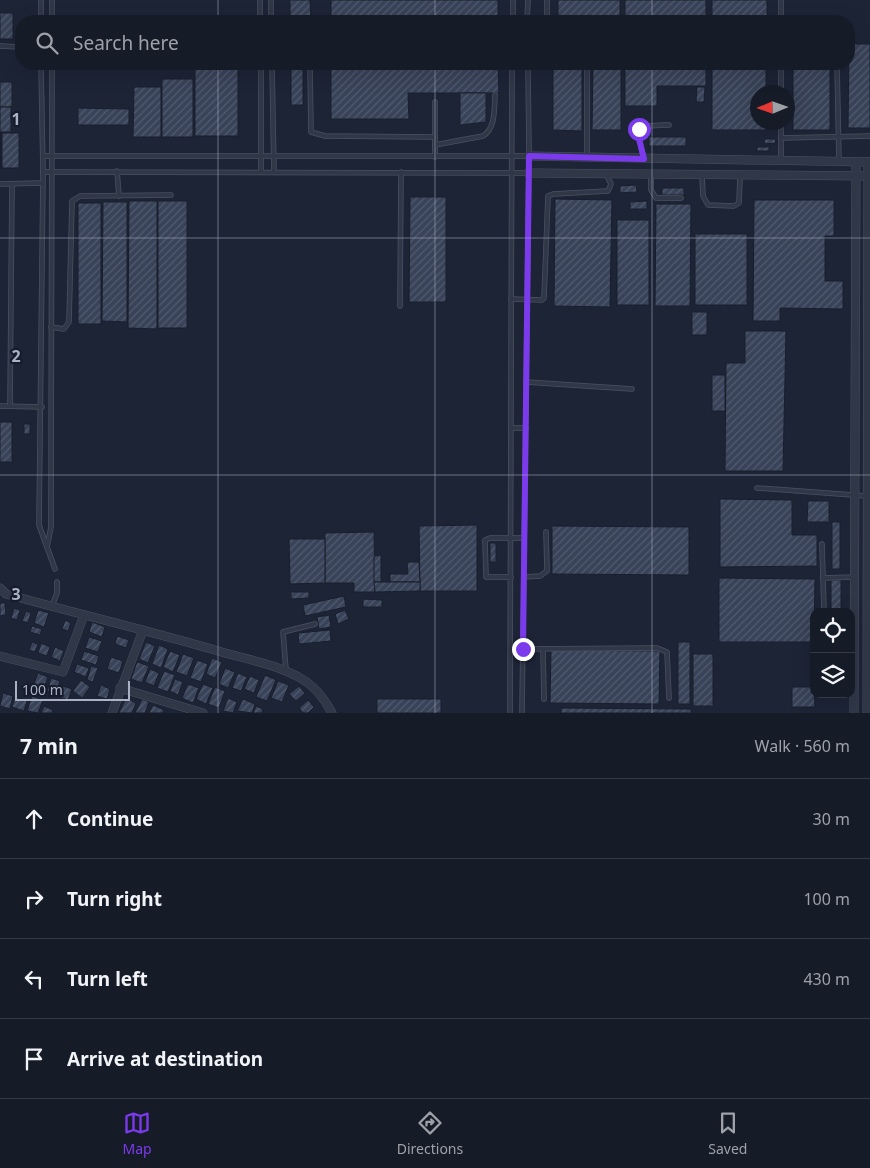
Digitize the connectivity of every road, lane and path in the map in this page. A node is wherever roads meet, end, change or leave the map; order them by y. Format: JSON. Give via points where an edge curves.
{"nodes":[{"id":1,"x":41,"y":0,"type":"edge"},
{"id":2,"x":52,"y":0,"type":"edge"},
{"id":3,"x":260,"y":0,"type":"edge"},
{"id":4,"x":271,"y":0,"type":"edge"},
{"id":5,"x":513,"y":0,"type":"edge"},
{"id":6,"x":528,"y":0,"type":"edge"},
{"id":7,"x":547,"y":0,"type":"edge"},
{"id":8,"x":781,"y":0,"type":"edge"},
{"id":9,"x":41,"y":15,"type":"edge"},
{"id":10,"x":52,"y":15,"type":"edge"},
{"id":11,"x":260,"y":15,"type":"edge"},
{"id":12,"x":271,"y":15,"type":"edge"},
{"id":13,"x":513,"y":15,"type":"edge"},
{"id":14,"x":528,"y":15,"type":"edge"},
{"id":15,"x":547,"y":15,"type":"edge"},
{"id":16,"x":781,"y":15,"type":"edge"},
{"id":17,"x":0,"y":46,"type":"edge"},
{"id":18,"x":15,"y":47,"type":"edge"},
{"id":19,"x":42,"y":70,"type":"edge"},
{"id":20,"x":52,"y":70,"type":"edge"},
{"id":21,"x":261,"y":70,"type":"edge"},
{"id":22,"x":272,"y":70,"type":"edge"},
{"id":23,"x":310,"y":70,"type":"edge"},
{"id":24,"x":512,"y":70,"type":"edge"},
{"id":25,"x":528,"y":70,"type":"edge"},
{"id":26,"x":587,"y":70,"type":"edge"},
{"id":27,"x":781,"y":70,"type":"edge"},
{"id":28,"x":837,"y":70,"type":"edge"},
{"id":29,"x":781,"y":85,"type":"edge"},
{"id":30,"x":495,"y":95,"type":"dead end"},
{"id":31,"x":434,"y":102,"type":"dead end"},
{"id":32,"x":669,"y":125,"type":"dead end"},
{"id":33,"x":781,"y":130,"type":"edge"},
{"id":34,"x":870,"y":136,"type":"edge"},
{"id":35,"x":435,"y":137,"type":"junction"},
{"id":36,"x":781,"y":138,"type":"junction"},
{"id":37,"x":839,"y":138,"type":"junction"},
{"id":38,"x":435,"y":145,"type":"junction"},
{"id":39,"x":43,"y":156,"type":"junction"},
{"id":40,"x":52,"y":156,"type":"junction"},
{"id":41,"x":262,"y":156,"type":"junction"},
{"id":42,"x":274,"y":156,"type":"junction"},
{"id":43,"x":529,"y":156,"type":"junction"},
{"id":44,"x":435,"y":157,"type":"junction"},
{"id":45,"x":511,"y":157,"type":"junction"},
{"id":46,"x":587,"y":158,"type":"junction"},
{"id":47,"x":644,"y":159,"type":"junction"},
{"id":48,"x":781,"y":161,"type":"junction"},
{"id":49,"x":839,"y":162,"type":"junction"},
{"id":50,"x":856,"y":162,"type":"junction"},
{"id":51,"x":869,"y":162,"type":"edge"},
{"id":52,"x":51,"y":171,"type":"junction"},
{"id":53,"x":117,"y":171,"type":"junction"},
{"id":54,"x":43,"y":172,"type":"junction"},
{"id":55,"x":261,"y":172,"type":"junction"},
{"id":56,"x":274,"y":172,"type":"junction"},
{"id":57,"x":401,"y":172,"type":"junction"},
{"id":58,"x":511,"y":173,"type":"junction"},
{"id":59,"x":528,"y":173,"type":"junction"},
{"id":60,"x":607,"y":176,"type":"junction"},
{"id":61,"x":651,"y":176,"type":"junction"},
{"id":62,"x":702,"y":176,"type":"junction"},
{"id":63,"x":740,"y":176,"type":"junction"},
{"id":64,"x":856,"y":176,"type":"junction"},
{"id":65,"x":869,"y":176,"type":"edge"},
{"id":66,"x":42,"y":183,"type":"junction"},
{"id":67,"x":0,"y":184,"type":"edge"},
{"id":68,"x":12,"y":184,"type":"junction"},
{"id":69,"x":171,"y":195,"type":"dead end"},
{"id":70,"x":119,"y":196,"type":"junction"},
{"id":71,"x":681,"y":198,"type":"dead end"},
{"id":72,"x":511,"y":298,"type":"junction"},
{"id":73,"x":528,"y":299,"type":"junction"},
{"id":74,"x":400,"y":306,"type":"dead end"},
{"id":75,"x":51,"y":327,"type":"junction"},
{"id":76,"x":869,"y":328,"type":"edge"},
{"id":77,"x":855,"y":329,"type":"junction"},
{"id":78,"x":526,"y":382,"type":"junction"},
{"id":79,"x":632,"y":389,"type":"dead end"},
{"id":80,"x":0,"y":406,"type":"edge"},
{"id":81,"x":10,"y":406,"type":"junction"},
{"id":82,"x":42,"y":407,"type":"junction"},
{"id":83,"x":510,"y":428,"type":"junction"},
{"id":84,"x":526,"y":428,"type":"junction"},
{"id":85,"x":757,"y":488,"type":"dead end"},
{"id":86,"x":853,"y":495,"type":"junction"},
{"id":87,"x":869,"y":496,"type":"edge"},
{"id":88,"x":546,"y":532,"type":"dead end"},
{"id":89,"x":511,"y":537,"type":"junction"},
{"id":90,"x":524,"y":538,"type":"junction"},
{"id":91,"x":822,"y":544,"type":"dead end"},
{"id":92,"x":47,"y":548,"type":"junction"},
{"id":93,"x":869,"y":563,"type":"edge"},
{"id":94,"x":55,"y":569,"type":"dead end"},
{"id":95,"x":524,"y":577,"type":"junction"},
{"id":96,"x":855,"y":577,"type":"junction"},
{"id":97,"x":511,"y":578,"type":"junction"},
{"id":98,"x":823,"y":578,"type":"junction"},
{"id":99,"x":57,"y":582,"type":"dead end"},
{"id":100,"x":0,"y":588,"type":"edge"},
{"id":101,"x":869,"y":597,"type":"edge"},
{"id":102,"x":854,"y":598,"type":"junction"},
{"id":103,"x":52,"y":607,"type":"junction"},
{"id":104,"x":824,"y":608,"type":"edge"},
{"id":105,"x":84,"y":615,"type":"junction"},
{"id":106,"x":315,"y":624,"type":"dead end"},
{"id":107,"x":143,"y":630,"type":"junction"},
{"id":108,"x":523,"y":649,"type":"junction"},
{"id":109,"x":543,"y":649,"type":"junction"},
{"id":110,"x":0,"y":656,"type":"edge"},
{"id":111,"x":286,"y":672,"type":"junction"},
{"id":112,"x":120,"y":688,"type":"junction"},
{"id":113,"x":669,"y":698,"type":"dead end"},
{"id":114,"x":544,"y":699,"type":"dead end"},
{"id":115,"x":112,"y":713,"type":"edge"},
{"id":116,"x":203,"y":713,"type":"edge"},
{"id":117,"x":332,"y":713,"type":"edge"},
{"id":118,"x":510,"y":713,"type":"edge"},
{"id":119,"x":522,"y":713,"type":"edge"},
{"id":120,"x":854,"y":713,"type":"edge"},
{"id":121,"x":867,"y":713,"type":"edge"}],
"edges":[{"from":1,"to":9,"type":"lane"},
{"from":2,"to":10,"type":"lane"},
{"from":3,"to":11,"type":"lane"},
{"from":4,"to":12,"type":"lane"},
{"from":5,"to":13,"type":"lane"},
{"from":6,"to":14,"type":"lane"},
{"from":7,"to":15,"type":"lane"},
{"from":8,"to":16,"type":"lane"},
{"from":17,"to":18,"type":"lane"},
{"from":19,"to":39,"type":"lane"},
{"from":20,"to":40,"type":"lane"},
{"from":21,"to":41,"type":"lane"},
{"from":22,"to":42,"type":"lane"},
{"from":23,"to":35,"type":"lane","via":[[311,132],[325,136]]},
{"from":24,"to":45,"type":"lane"},
{"from":25,"to":43,"type":"lane"},
{"from":26,"to":46,"type":"lane"},
{"from":27,"to":29,"type":"lane"},
{"from":28,"to":37,"type":"lane"},
{"from":30,"to":38,"type":"lane","via":[[489,132]]},
{"from":31,"to":35,"type":"lane"},
{"from":32,"to":47,"type":"lane","via":[[642,126],[639,129]]},
{"from":33,"to":36,"type":"lane"},
{"from":34,"to":37,"type":"lane"},
{"from":35,"to":38,"type":"lane"},
{"from":36,"to":37,"type":"lane"},
{"from":36,"to":48,"type":"lane"},
{"from":37,"to":49,"type":"lane"},
{"from":38,"to":44,"type":"lane"},
{"from":39,"to":40,"type":"lane"},
{"from":39,"to":54,"type":"lane"},
{"from":40,"to":41,"type":"lane"},
{"from":40,"to":52,"type":"lane"},
{"from":41,"to":42,"type":"lane"},
{"from":41,"to":55,"type":"lane"},
{"from":42,"to":44,"type":"lane"},
{"from":42,"to":56,"type":"lane"},
{"from":43,"to":45,"type":"lane"},
{"from":43,"to":46,"type":"street"},
{"from":43,"to":59,"type":"lane"},
{"from":44,"to":45,"type":"lane"},
{"from":45,"to":58,"type":"lane"},
{"from":46,"to":47,"type":"street"},
{"from":47,"to":48,"type":"street"},
{"from":48,"to":49,"type":"street"},
{"from":49,"to":50,"type":"street"},
{"from":50,"to":51,"type":"street"},
{"from":50,"to":64,"type":"street"},
{"from":51,"to":65,"type":"street"},
{"from":52,"to":53,"type":"lane"},
{"from":52,"to":54,"type":"lane"},
{"from":52,"to":75,"type":"lane"},
{"from":53,"to":55,"type":"lane"},
{"from":53,"to":70,"type":"lane"},
{"from":54,"to":66,"type":"lane"},
{"from":55,"to":56,"type":"lane"},
{"from":56,"to":57,"type":"lane"},
{"from":57,"to":58,"type":"lane"},
{"from":57,"to":74,"type":"lane"},
{"from":58,"to":59,"type":"lane"},
{"from":58,"to":72,"type":"lane"},
{"from":59,"to":60,"type":"street"},
{"from":59,"to":73,"type":"lane"},
{"from":60,"to":61,"type":"street"},
{"from":60,"to":73,"type":"lane","via":[[611,184],[608,191],[548,196],[544,298]]},
{"from":61,"to":62,"type":"street"},
{"from":61,"to":71,"type":"lane","via":[[651,190],[656,198]]},
{"from":62,"to":63,"type":"street"},
{"from":62,"to":63,"type":"lane","via":[[703,196],[708,205],[734,206],[738,203]]},
{"from":63,"to":64,"type":"street"},
{"from":64,"to":65,"type":"street"},
{"from":64,"to":77,"type":"street"},
{"from":65,"to":76,"type":"street"},
{"from":66,"to":68,"type":"lane"},
{"from":66,"to":82,"type":"lane"},
{"from":67,"to":68,"type":"lane"},
{"from":68,"to":81,"type":"lane"},
{"from":69,"to":70,"type":"lane"},
{"from":70,"to":75,"type":"lane","via":[[80,196],[71,204],[69,322],[64,329]]},
{"from":72,"to":73,"type":"lane"},
{"from":72,"to":83,"type":"lane"},
{"from":73,"to":78,"type":"lane"},
{"from":75,"to":92,"type":"lane","via":[[52,527]]},
{"from":76,"to":77,"type":"lane"},
{"from":76,"to":87,"type":"street"},
{"from":77,"to":86,"type":"street"},
{"from":78,"to":79,"type":"lane"},
{"from":78,"to":84,"type":"lane"},
{"from":80,"to":81,"type":"lane"},
{"from":81,"to":82,"type":"lane"},
{"from":82,"to":92,"type":"lane","via":[[39,525]]},
{"from":83,"to":84,"type":"lane"},
{"from":83,"to":89,"type":"lane"},
{"from":84,"to":90,"type":"lane"},
{"from":85,"to":86,"type":"lane"},
{"from":86,"to":87,"type":"lane"},
{"from":86,"to":96,"type":"street"},
{"from":87,"to":93,"type":"street"},
{"from":88,"to":95,"type":"lane","via":[[547,571],[540,576]]},
{"from":89,"to":90,"type":"lane"},
{"from":89,"to":97,"type":"lane"},
{"from":89,"to":97,"type":"lane","via":[[484,540],[486,577]]},
{"from":90,"to":95,"type":"lane"},
{"from":91,"to":98,"type":"lane"},
{"from":92,"to":94,"type":"lane"},
{"from":93,"to":101,"type":"street"},
{"from":95,"to":108,"type":"lane"},
{"from":96,"to":98,"type":"lane"},
{"from":96,"to":102,"type":"street"},
{"from":97,"to":118,"type":"lane"},
{"from":98,"to":104,"type":"lane"},
{"from":99,"to":103,"type":"lane"},
{"from":100,"to":103,"type":"street","via":[[6,594]]},
{"from":101,"to":102,"type":"street"},
{"from":101,"to":121,"type":"street"},
{"from":102,"to":120,"type":"street"},
{"from":103,"to":105,"type":"street"},
{"from":105,"to":107,"type":"street"},
{"from":105,"to":110,"type":"street","via":[[63,672]]},
{"from":106,"to":111,"type":"lane","via":[[283,632]]},
{"from":107,"to":111,"type":"street"},
{"from":107,"to":112,"type":"street"},
{"from":108,"to":109,"type":"lane"},
{"from":108,"to":119,"type":"lane"},
{"from":109,"to":113,"type":"lane","via":[[657,648],[667,652]]},
{"from":109,"to":114,"type":"lane"},
{"from":111,"to":117,"type":"street","via":[[313,688]]},
{"from":112,"to":115,"type":"street"},
{"from":112,"to":116,"type":"street"}]}
